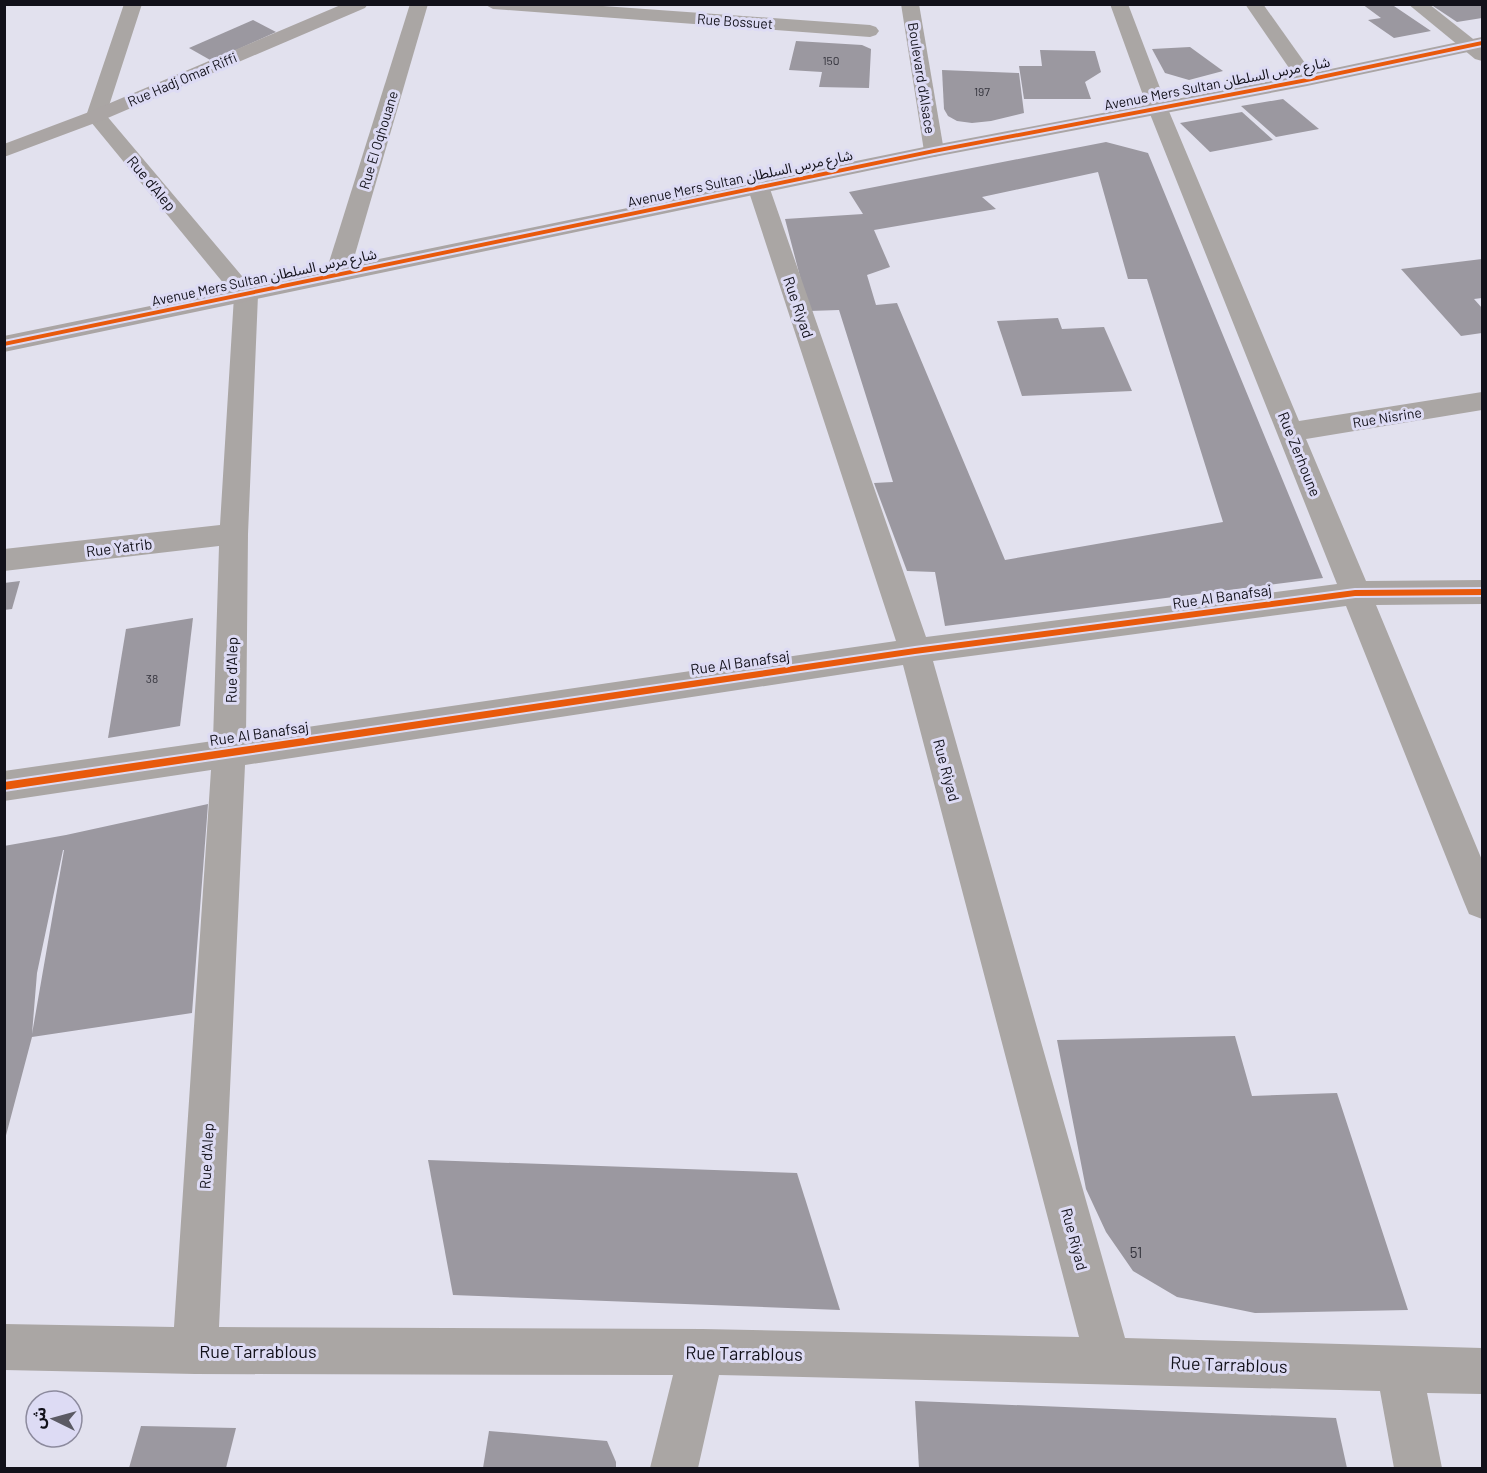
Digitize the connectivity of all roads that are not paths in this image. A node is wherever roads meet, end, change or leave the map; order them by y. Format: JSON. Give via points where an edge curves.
{"nodes":[{"id":1,"x":133,"y":4,"type":"edge"},
{"id":2,"x":358,"y":4,"type":"edge"},
{"id":3,"x":419,"y":4,"type":"edge"},
{"id":4,"x":493,"y":4,"type":"edge"},
{"id":5,"x":910,"y":4,"type":"edge"},
{"id":6,"x":1119,"y":4,"type":"edge"},
{"id":7,"x":1254,"y":4,"type":"edge"},
{"id":8,"x":1417,"y":4,"type":"edge"},
{"id":9,"x":837,"y":10,"type":"dead end"},
{"id":10,"x":870,"y":30,"type":"junction"},
{"id":11,"x":916,"y":34,"type":"junction"},
{"id":12,"x":1479,"y":48,"type":"edge"},
{"id":13,"x":1307,"y":80,"type":"junction"},
{"id":14,"x":1158,"y":109,"type":"junction"},
{"id":15,"x":96,"y":116,"type":"junction"},
{"id":16,"x":4,"y":151,"type":"edge"},
{"id":17,"x":934,"y":151,"type":"junction"},
{"id":18,"x":759,"y":189,"type":"junction"},
{"id":19,"x":337,"y":275,"type":"junction"},
{"id":20,"x":246,"y":295,"type":"junction"},
{"id":21,"x":4,"y":344,"type":"edge"},
{"id":22,"x":1482,"y":401,"type":"edge"},
{"id":23,"x":1291,"y":432,"type":"junction"},
{"id":24,"x":234,"y":534,"type":"junction"},
{"id":25,"x":4,"y":560,"type":"edge"},
{"id":26,"x":1482,"y":592,"type":"edge"},
{"id":27,"x":1355,"y":593,"type":"junction"},
{"id":28,"x":915,"y":651,"type":"junction"},
{"id":29,"x":229,"y":753,"type":"junction"},
{"id":30,"x":4,"y":786,"type":"edge"},
{"id":31,"x":1482,"y":902,"type":"edge"},
{"id":32,"x":4,"y":1347,"type":"edge"},
{"id":33,"x":195,"y":1351,"type":"junction"},
{"id":34,"x":701,"y":1352,"type":"junction"},
{"id":35,"x":1108,"y":1360,"type":"junction"},
{"id":36,"x":1399,"y":1369,"type":"junction"},
{"id":37,"x":1482,"y":1371,"type":"edge"},
{"id":38,"x":674,"y":1468,"type":"edge"},
{"id":39,"x":1418,"y":1468,"type":"edge"}],
"edges":[{"from":1,"to":15,"type":"street"},
{"from":2,"to":15,"type":"street","name":"Rue Hadj Omar Riffi"},
{"from":3,"to":19,"type":"street","name":"Rue El Oqhouane"},
{"from":4,"to":10,"type":"street","name":"Rue Bossuet"},
{"from":5,"to":11,"type":"street","name":"Boulevard d'Alsace"},
{"from":6,"to":14,"type":"street","name":"Rue Zerhoune"},
{"from":7,"to":13,"type":"street"},
{"from":8,"to":12,"type":"street"},
{"from":9,"to":10,"type":"street"},
{"from":10,"to":11,"type":"street","name":"Rue Bossuet"},
{"from":11,"to":17,"type":"street","name":"Boulevard d'Alsace"},
{"from":12,"to":13,"type":"street","name":"Avenue Mers Sultan شارع مرس السلطان"},
{"from":13,"to":14,"type":"street","name":"Avenue Mers Sultan شارع مرس السلطان"},
{"from":14,"to":17,"type":"street","name":"Avenue Mers Sultan شارع مرس السلطان"},
{"from":14,"to":23,"type":"street","name":"Rue Zerhoune"},
{"from":15,"to":16,"type":"street","name":"Rue Hadj Omar Riffi"},
{"from":15,"to":20,"type":"street","name":"Rue d'Alep"},
{"from":17,"to":18,"type":"street","name":"Avenue Mers Sultan شارع مرس السلطان"},
{"from":18,"to":19,"type":"street","name":"Avenue Mers Sultan شارع مرس السلطان"},
{"from":18,"to":28,"type":"street","name":"Rue Riyad"},
{"from":19,"to":20,"type":"street","name":"Avenue Mers Sultan شارع مرس السلطان"},
{"from":20,"to":21,"type":"street","name":"Avenue Mers Sultan شارع مرس السلطان"},
{"from":20,"to":24,"type":"street","name":"Rue d'Alep"},
{"from":22,"to":23,"type":"street","name":"Rue Nisrine"},
{"from":23,"to":27,"type":"street","name":"Rue Zerhoune"},
{"from":24,"to":25,"type":"street","name":"Rue Yatrib"},
{"from":24,"to":29,"type":"street","name":"Rue d'Alep"},
{"from":26,"to":27,"type":"street","name":"Rue Al Banafsaj"},
{"from":27,"to":28,"type":"street","name":"Rue Al Banafsaj"},
{"from":27,"to":31,"type":"street","name":"Rue Zerhoune"},
{"from":28,"to":29,"type":"street","name":"Rue Al Banafsaj"},
{"from":28,"to":35,"type":"street","name":"Rue Riyad"},
{"from":29,"to":30,"type":"street","name":"Rue Al Banafsaj"},
{"from":29,"to":33,"type":"street","name":"Rue d'Alep"},
{"from":32,"to":33,"type":"street","name":"Rue Tarrablous"},
{"from":33,"to":34,"type":"street","name":"Rue Tarrablous"},
{"from":34,"to":35,"type":"street","name":"Rue Tarrablous"},
{"from":34,"to":38,"type":"street"},
{"from":35,"to":36,"type":"street","name":"Rue Tarrablous"},
{"from":36,"to":37,"type":"street","name":"Rue Tarrablous"},
{"from":36,"to":39,"type":"street"}]}
